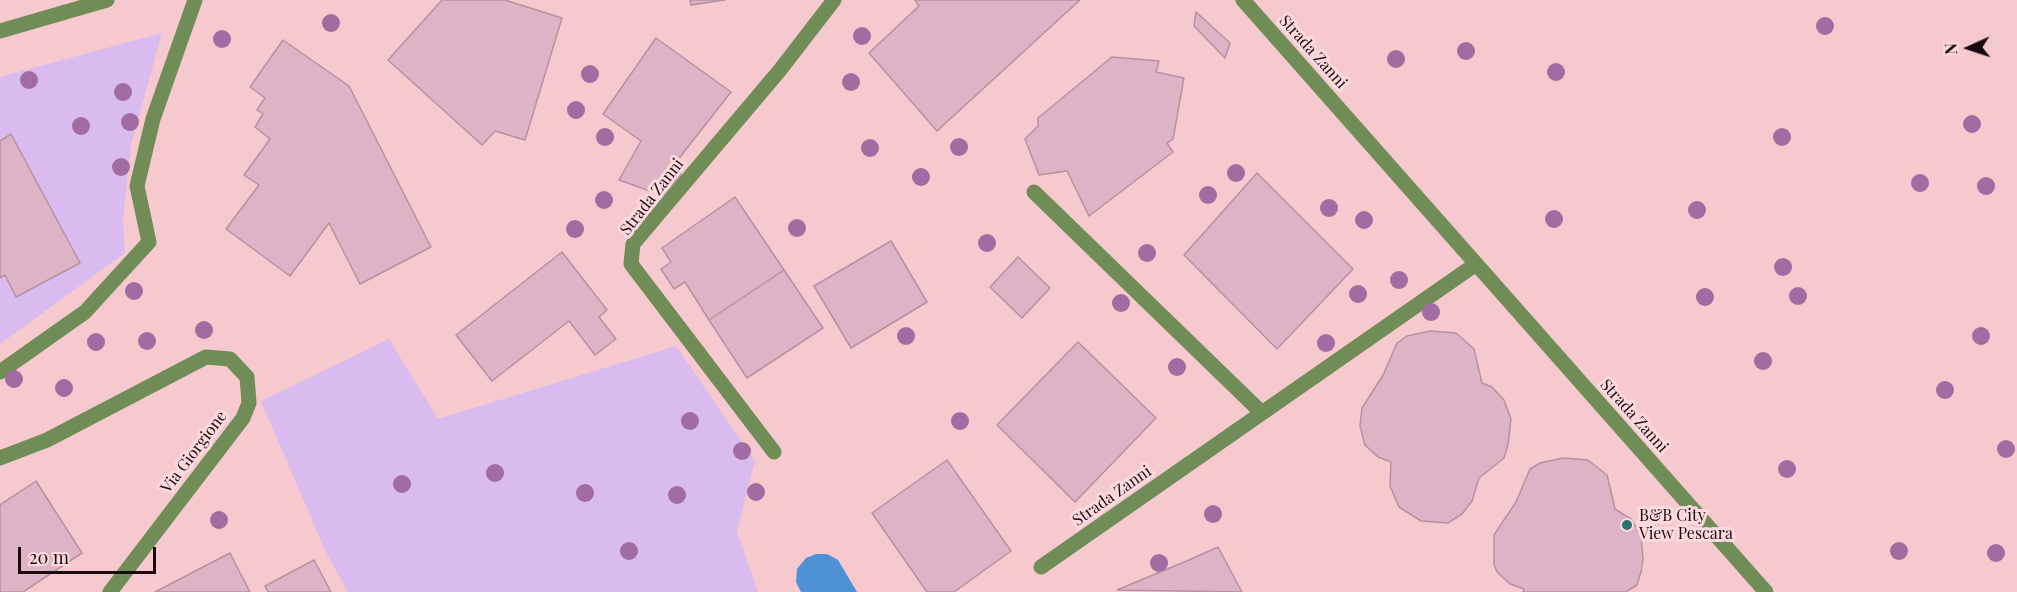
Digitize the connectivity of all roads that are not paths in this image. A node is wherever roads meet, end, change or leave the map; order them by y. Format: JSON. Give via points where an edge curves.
{"nodes":[{"id":1,"x":107,"y":0,"type":"edge"},
{"id":2,"x":195,"y":0,"type":"edge"},
{"id":3,"x":834,"y":0,"type":"edge"},
{"id":4,"x":1243,"y":0,"type":"edge"},
{"id":5,"x":0,"y":31,"type":"edge"},
{"id":6,"x":1034,"y":192,"type":"dead end"},
{"id":7,"x":1476,"y":264,"type":"junction"},
{"id":8,"x":0,"y":372,"type":"edge"},
{"id":9,"x":1262,"y":413,"type":"junction"},
{"id":10,"x":774,"y":452,"type":"dead end"},
{"id":11,"x":0,"y":458,"type":"edge"},
{"id":12,"x":1041,"y":567,"type":"dead end"},
{"id":13,"x":110,"y":592,"type":"edge"},
{"id":14,"x":1766,"y":592,"type":"edge"}],
"edges":[{"from":1,"to":5,"type":"street"},
{"from":2,"to":8,"type":"street","via":[[153,119],[138,186],[149,242],[85,312]]},
{"from":3,"to":10,"type":"street","name":"Strada Zanni","via":[[633,244],[631,264]]},
{"from":4,"to":7,"type":"street","name":"Strada Zanni"},
{"from":6,"to":9,"type":"street"},
{"from":7,"to":9,"type":"street","name":"Strada Zanni"},
{"from":7,"to":14,"type":"street","name":"Strada Zanni"},
{"from":9,"to":12,"type":"street","name":"Strada Zanni"},
{"from":11,"to":13,"type":"street","name":"Via Giorgione","via":[[47,440],[206,357],[230,359],[247,377],[249,403],[243,418]]}]}
